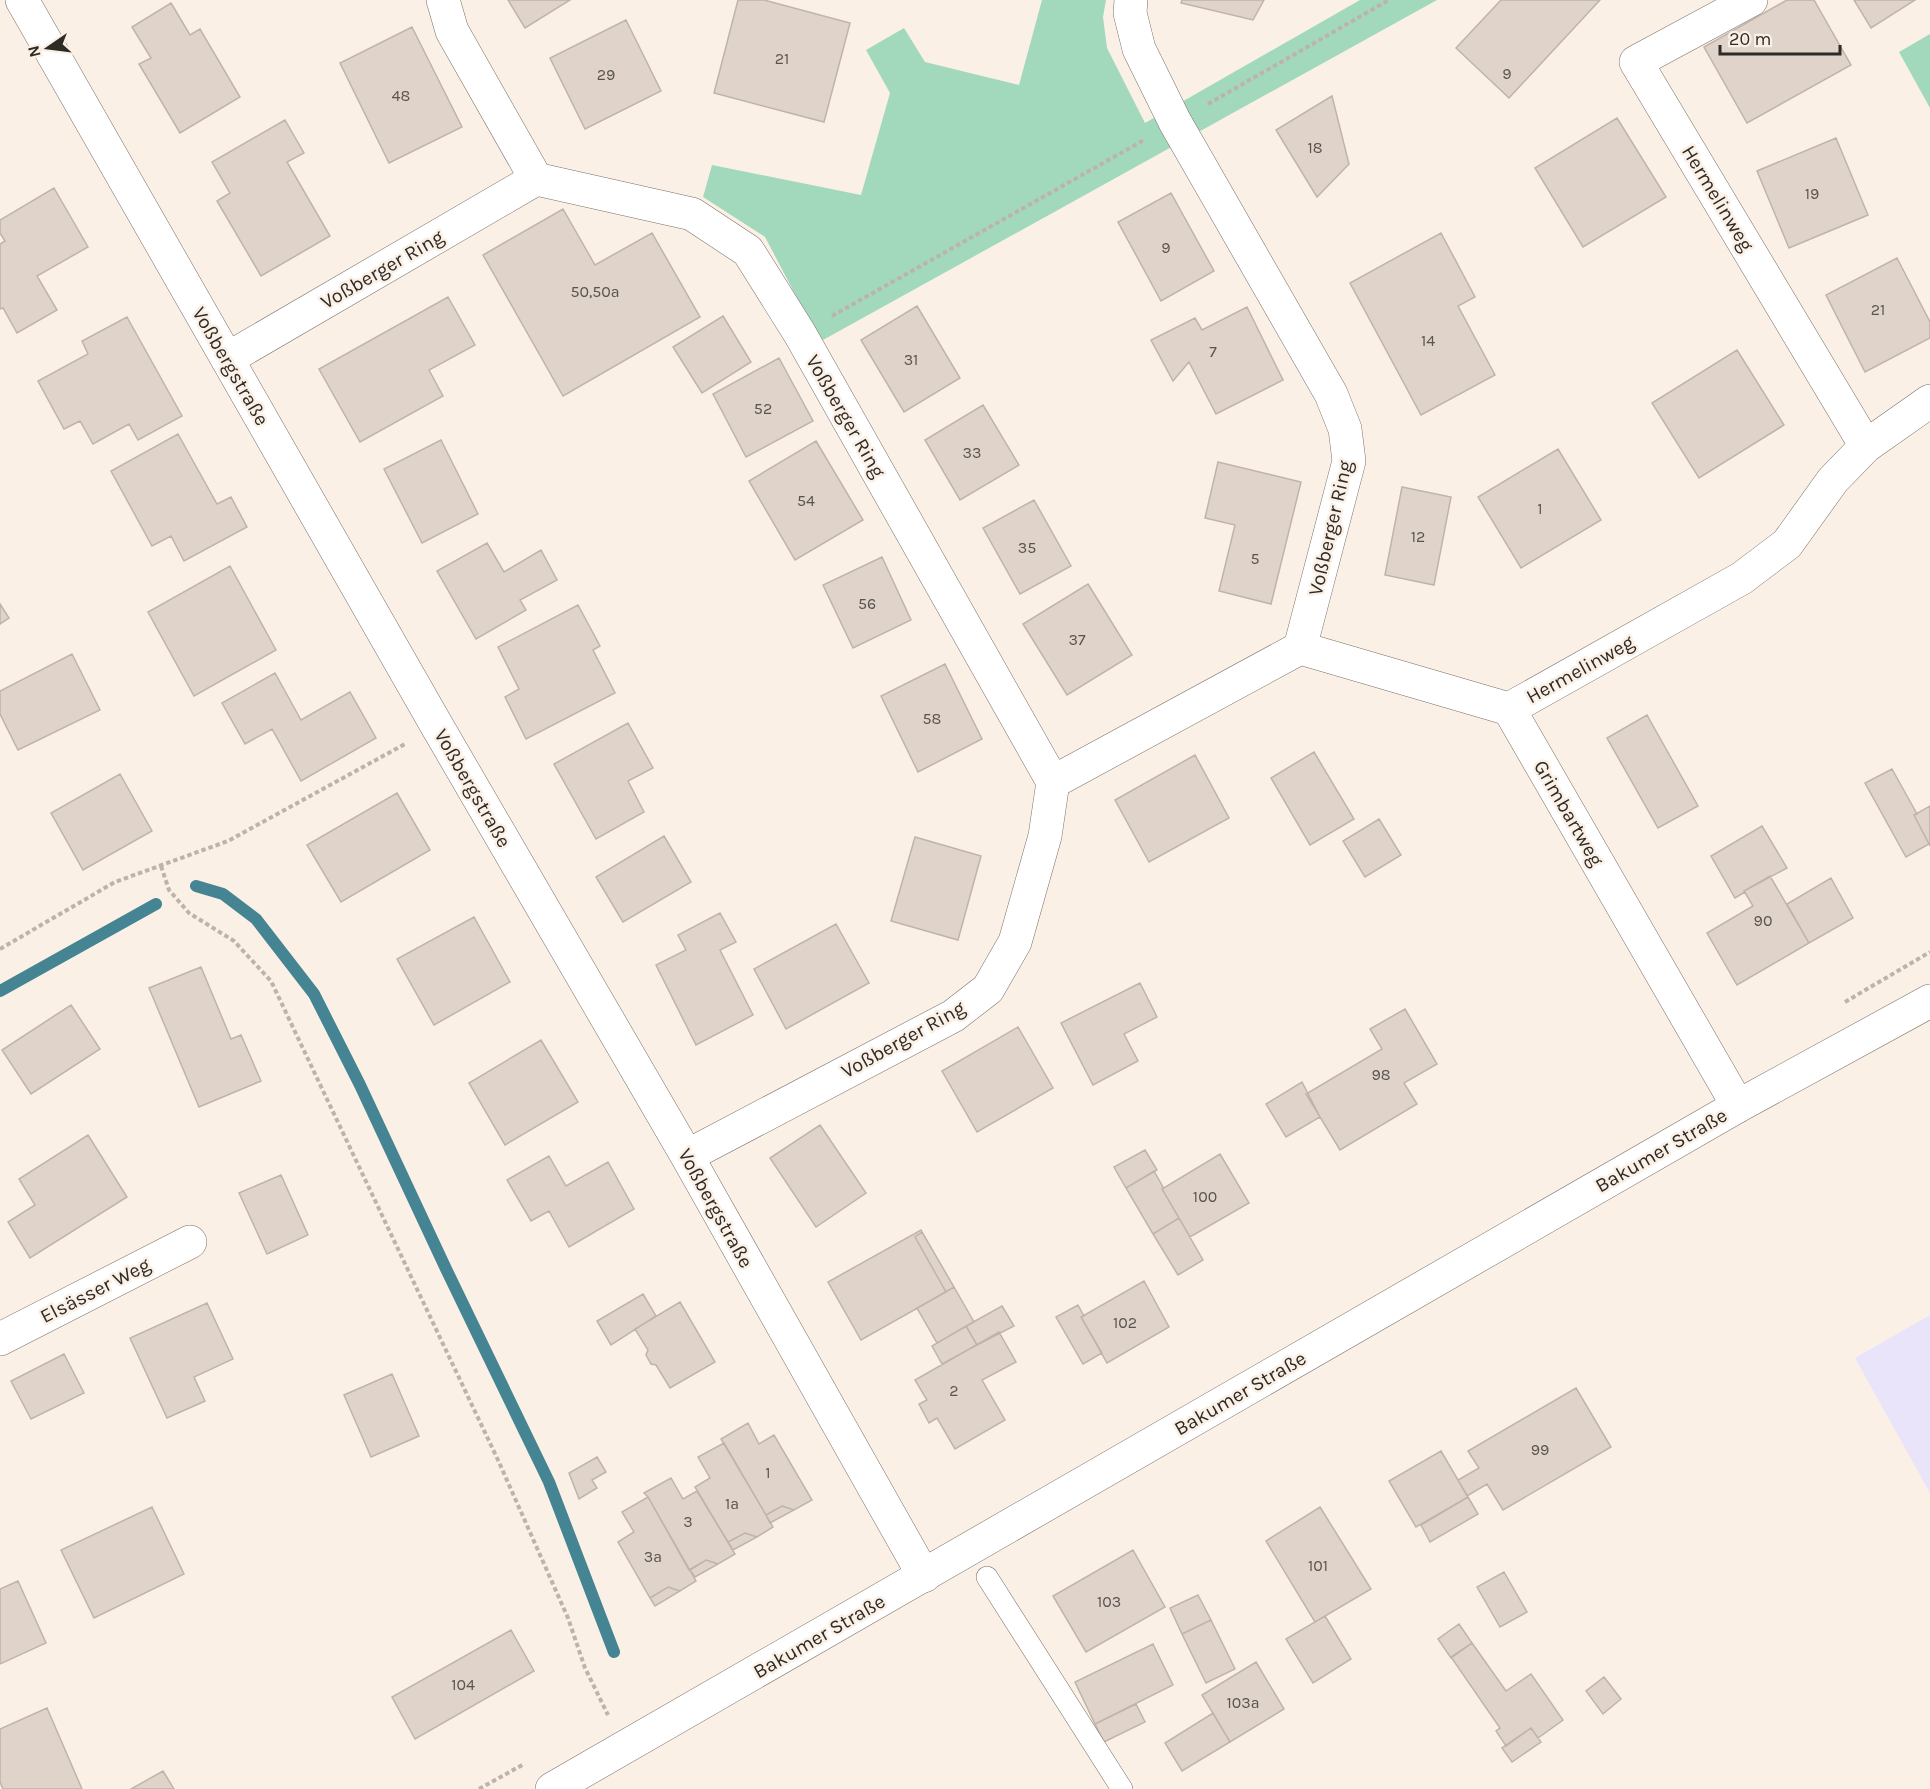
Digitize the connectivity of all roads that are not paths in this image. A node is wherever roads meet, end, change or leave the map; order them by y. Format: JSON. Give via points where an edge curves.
{"nodes":[{"id":1,"x":22,"y":0,"type":"edge"},
{"id":2,"x":443,"y":0,"type":"edge"},
{"id":3,"x":1131,"y":0,"type":"edge"},
{"id":4,"x":1751,"y":0,"type":"edge"},
{"id":5,"x":536,"y":179,"type":"junction"},
{"id":6,"x":227,"y":359,"type":"junction"},
{"id":7,"x":1930,"y":401,"type":"edge"},
{"id":8,"x":1866,"y":446,"type":"junction"},
{"id":9,"x":1300,"y":648,"type":"junction"},
{"id":10,"x":1509,"y":709,"type":"junction"},
{"id":11,"x":1053,"y":782,"type":"junction"},
{"id":12,"x":1930,"y":1001,"type":"edge"},
{"id":13,"x":1738,"y":1106,"type":"junction"},
{"id":14,"x":687,"y":1156,"type":"junction"},
{"id":15,"x":190,"y":1242,"type":"dead end"},
{"id":16,"x":0,"y":1339,"type":"edge"},
{"id":17,"x":924,"y":1576,"type":"junction"},
{"id":18,"x":987,"y":1576,"type":"dead end"},
{"id":19,"x":552,"y":1789,"type":"edge"},
{"id":20,"x":1122,"y":1789,"type":"edge"}],
"edges":[{"from":1,"to":6,"type":"street","name":"Voßbergstraße"},
{"from":2,"to":5,"type":"street","via":[[452,31]]},
{"from":3,"to":9,"type":"street","name":"Voßberger Ring","via":[[1130,13],[1139,49],[1175,122],[1331,394],[1345,429],[1349,461]]},
{"from":4,"to":8,"type":"street","name":"Hermelinweg","via":[[1636,62]]},
{"from":5,"to":6,"type":"street","name":"Voßberger Ring"},
{"from":5,"to":11,"type":"street","name":"Voßberger Ring","via":[[692,214],[748,251],[800,334]]},
{"from":6,"to":14,"type":"street","name":"Voßbergstraße"},
{"from":7,"to":8,"type":"street","name":"Hermelinweg"},
{"from":8,"to":10,"type":"street","name":"Hermelinweg","via":[[1833,480],[1787,544],[1742,578]]},
{"from":9,"to":10,"type":"street"},
{"from":9,"to":11,"type":"street"},
{"from":10,"to":13,"type":"street","name":"Grimbartweg"},
{"from":11,"to":14,"type":"street","name":"Voßberger Ring","via":[[1045,836],[1015,942],[988,989],[953,1016]]},
{"from":12,"to":13,"type":"street","name":"Bakumer Straße"},
{"from":13,"to":17,"type":"street","name":"Bakumer Straße"},
{"from":14,"to":17,"type":"street","name":"Voßbergstraße"},
{"from":15,"to":16,"type":"street","name":"Elsässer Weg"},
{"from":17,"to":19,"type":"street","name":"Bakumer Straße"},
{"from":18,"to":20,"type":"lane"}]}
